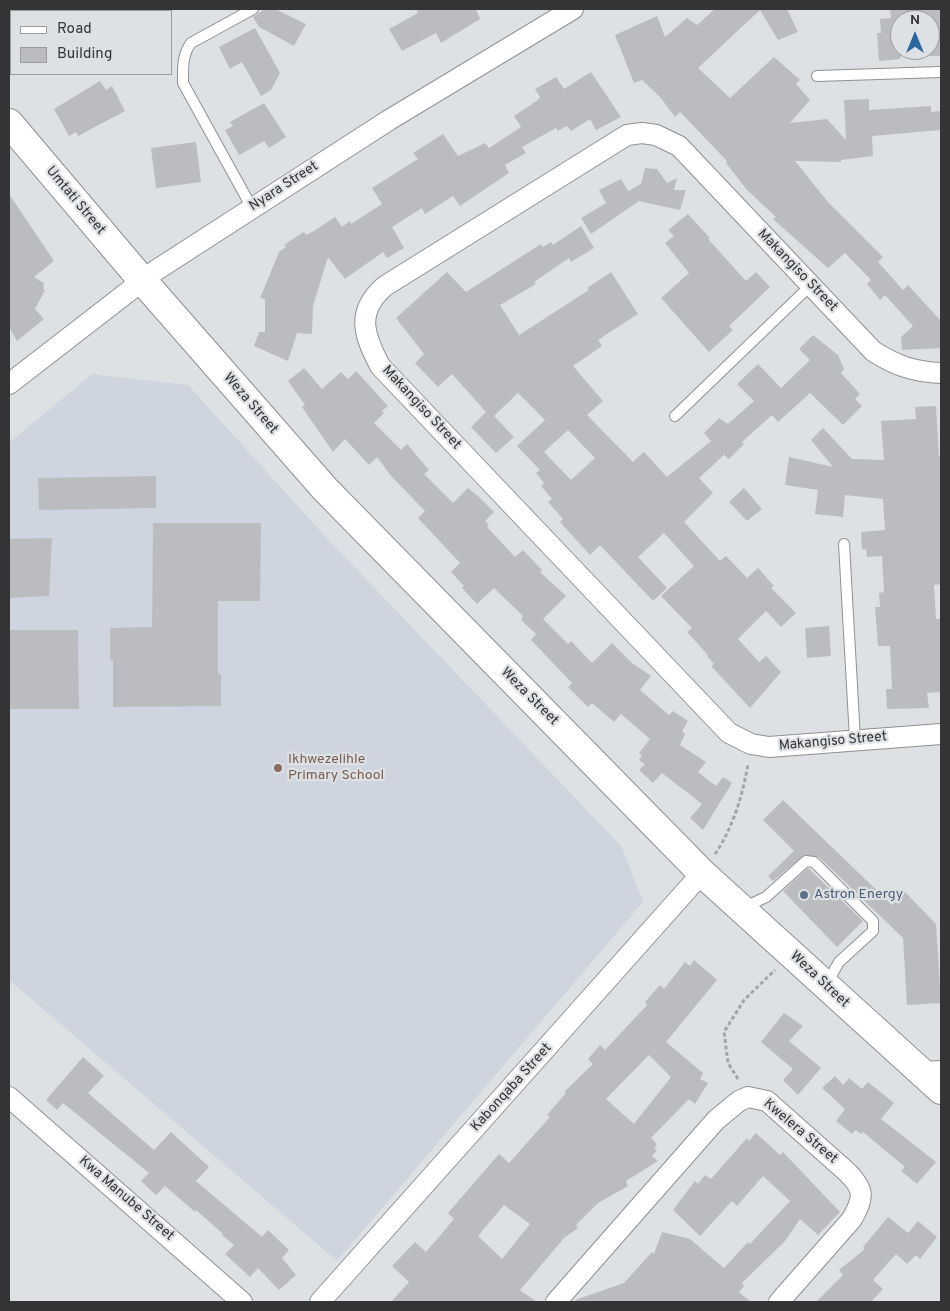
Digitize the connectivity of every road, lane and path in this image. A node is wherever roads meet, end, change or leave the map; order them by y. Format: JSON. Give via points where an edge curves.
{"nodes":[{"id":1,"x":253,"y":9,"type":"edge"},
{"id":2,"x":573,"y":9,"type":"edge"},
{"id":3,"x":941,"y":72,"type":"edge"},
{"id":4,"x":817,"y":76,"type":"dead end"},
{"id":5,"x":9,"y":123,"type":"edge"},
{"id":6,"x":252,"y":208,"type":"junction"},
{"id":7,"x":142,"y":280,"type":"junction"},
{"id":8,"x":810,"y":286,"type":"junction"},
{"id":9,"x":941,"y":373,"type":"edge"},
{"id":10,"x":9,"y":384,"type":"edge"},
{"id":11,"x":675,"y":416,"type":"dead end"},
{"id":12,"x":844,"y":544,"type":"dead end"},
{"id":13,"x":941,"y":734,"type":"edge"},
{"id":14,"x":854,"y":739,"type":"junction"},
{"id":15,"x":751,"y":744,"type":"junction"},
{"id":16,"x":702,"y":873,"type":"junction"},
{"id":17,"x":741,"y":909,"type":"junction"},
{"id":18,"x":791,"y":954,"type":"junction"},
{"id":19,"x":826,"y":986,"type":"junction"},
{"id":20,"x":941,"y":1066,"type":"edge"},
{"id":21,"x":914,"y":1067,"type":"junction"},
{"id":22,"x":941,"y":1090,"type":"edge"},
{"id":23,"x":9,"y":1097,"type":"edge"},
{"id":24,"x":748,"y":1097,"type":"junction"},
{"id":25,"x":242,"y":1302,"type":"edge"},
{"id":26,"x":320,"y":1302,"type":"edge"},
{"id":27,"x":556,"y":1302,"type":"edge"},
{"id":28,"x":779,"y":1302,"type":"edge"}],
"edges":[{"from":1,"to":6,"type":"lane","via":[[191,43],[183,62],[182,83]]},
{"from":2,"to":6,"type":"street","name":"Nyara Street","via":[[389,120]]},
{"from":3,"to":4,"type":"lane"},
{"from":5,"to":7,"type":"street","name":"Umtati Street"},
{"from":6,"to":7,"type":"street","name":"Nyara Street"},
{"from":7,"to":10,"type":"street","name":"Nyara Street"},
{"from":7,"to":16,"type":"street","name":"Weza Street","via":[[325,489]]},
{"from":8,"to":9,"type":"street","name":"Makangiso Street","via":[[891,363],[918,372]]},
{"from":8,"to":11,"type":"lane"},
{"from":8,"to":15,"type":"street","name":"Makangiso Street","via":[[679,146],[656,135],[642,133],[627,135],[585,159],[384,286],[366,310],[364,328],[380,366],[729,733]]},
{"from":12,"to":14,"type":"lane"},
{"from":13,"to":14,"type":"street","name":"Makangiso Street"},
{"from":14,"to":15,"type":"street","name":"Makangiso Street","via":[[792,746]]},
{"from":15,"to":16,"type":"path","via":[[744,785],[724,841]]},
{"from":16,"to":17,"type":"street","name":"Weza Street"},
{"from":16,"to":26,"type":"street","name":"Kabonqaba Street"},
{"from":17,"to":18,"type":"street","name":"Weza Street"},
{"from":17,"to":19,"type":"lane","via":[[766,897],[806,861],[814,862],[873,921],[873,931],[839,962]]},
{"from":18,"to":19,"type":"street","name":"Weza Street"},
{"from":18,"to":24,"type":"path","via":[[744,1000],[724,1032],[728,1062]]},
{"from":19,"to":21,"type":"street","name":"Weza Street"},
{"from":20,"to":21,"type":"lane"},
{"from":21,"to":22,"type":"street","name":"Weza Street"},
{"from":23,"to":25,"type":"street","name":"Kwa Manube Street"},
{"from":24,"to":27,"type":"street","name":"Kwelera Street","via":[[716,1120]]},
{"from":24,"to":28,"type":"street","name":"Kwelera Street","via":[[767,1101],[858,1183],[861,1192],[860,1204],[852,1219]]}]}
